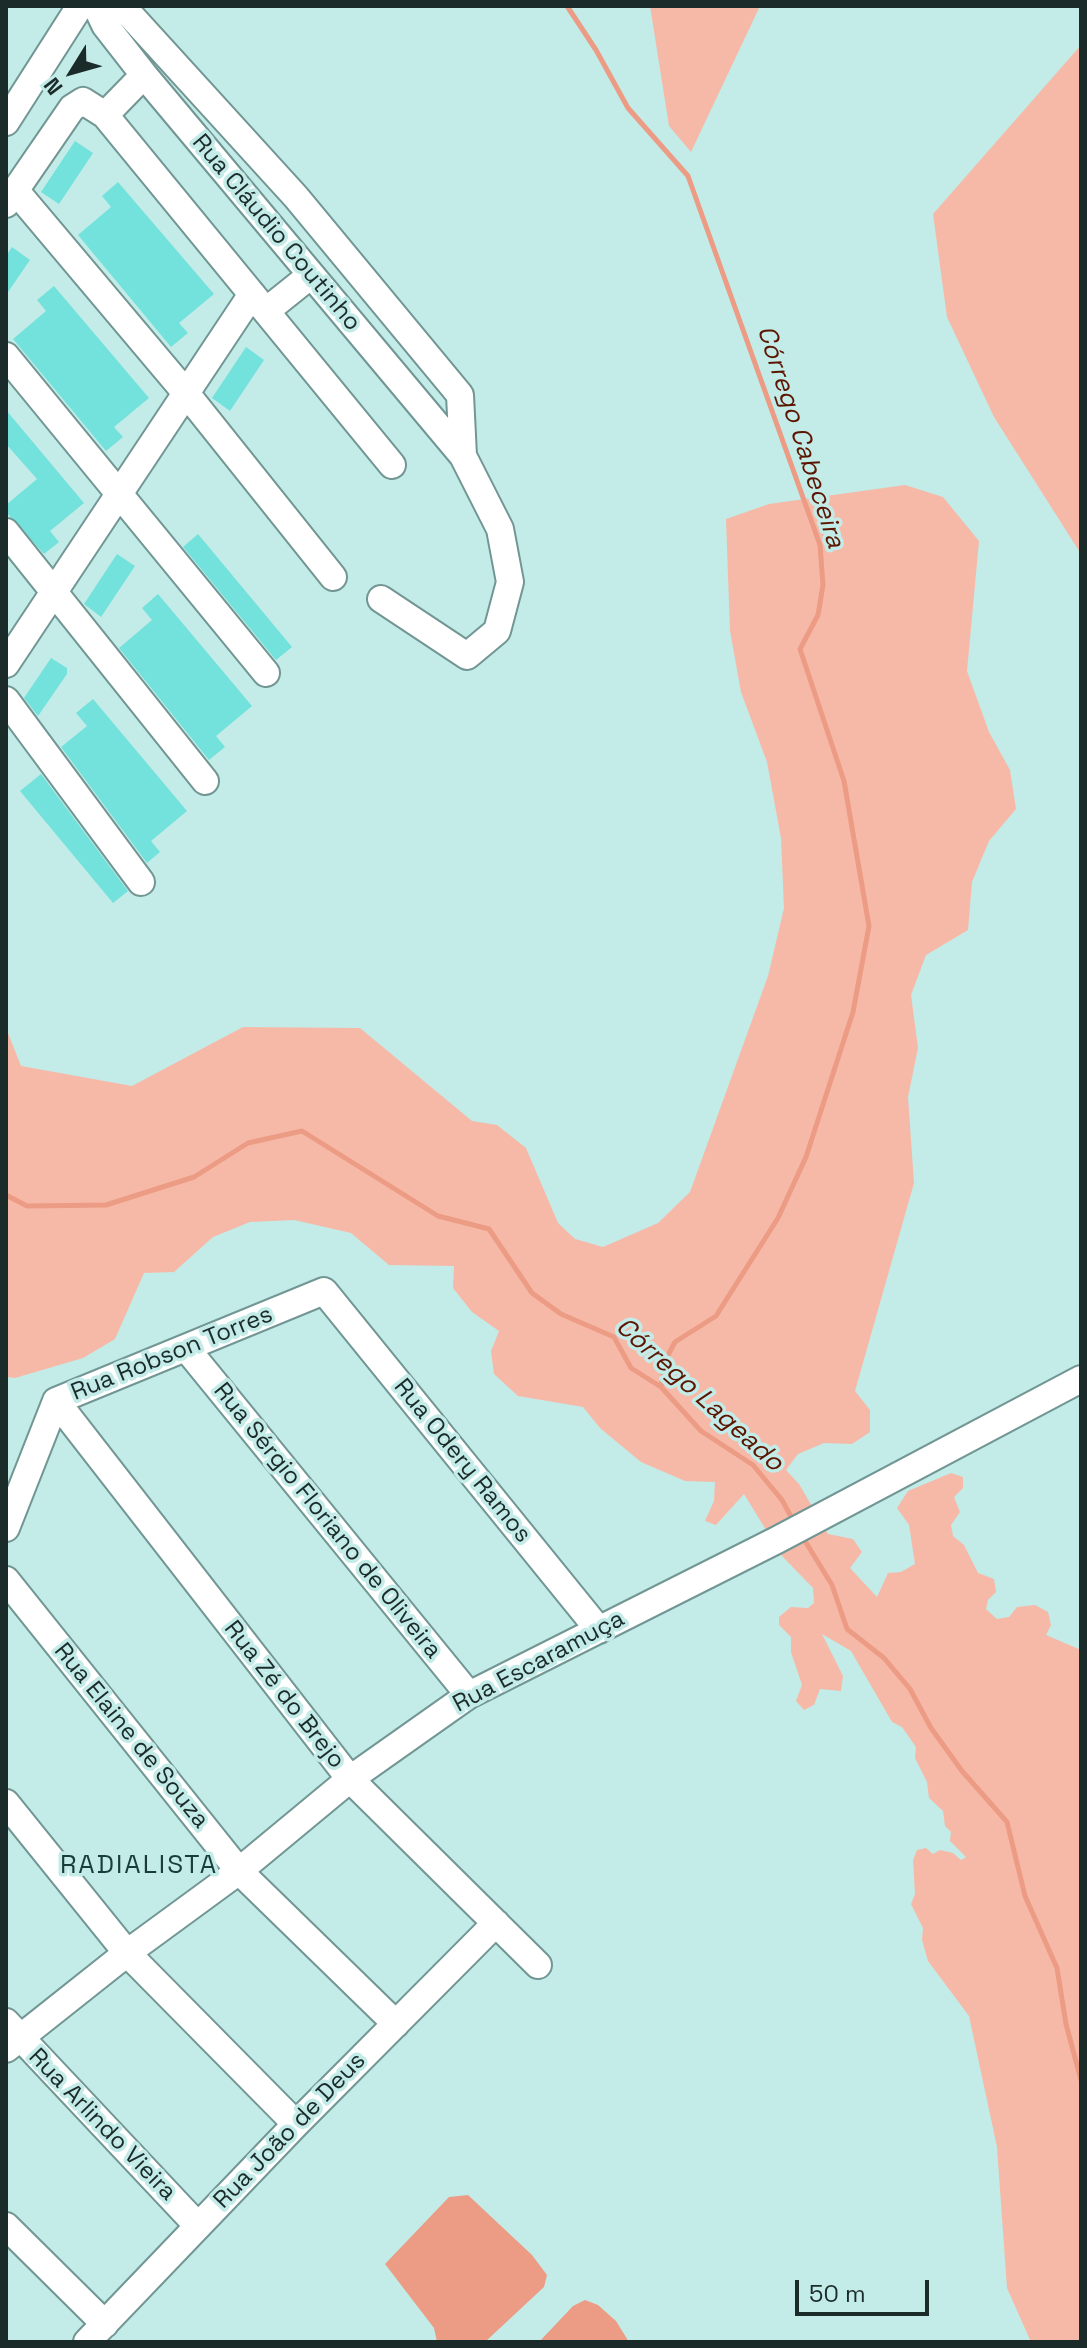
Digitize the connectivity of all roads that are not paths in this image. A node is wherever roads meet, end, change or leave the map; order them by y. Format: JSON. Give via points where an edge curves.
{"nodes":[{"id":1,"x":80,"y":6,"type":"edge"},
{"id":2,"x":96,"y":6,"type":"edge"},
{"id":3,"x":122,"y":6,"type":"edge"},
{"id":4,"x":144,"y":75,"type":"junction"},
{"id":5,"x":105,"y":115,"type":"junction"},
{"id":6,"x":6,"y":122,"type":"edge"},
{"id":7,"x":10,"y":197,"type":"edge"},
{"id":8,"x":296,"y":197,"type":"junction"},
{"id":9,"x":265,"y":220,"type":"junction"},
{"id":10,"x":311,"y":275,"type":"junction"},
{"id":11,"x":259,"y":302,"type":"junction"},
{"id":12,"x":6,"y":356,"type":"edge"},
{"id":13,"x":186,"y":393,"type":"junction"},
{"id":14,"x":463,"y":456,"type":"junction"},
{"id":15,"x":392,"y":465,"type":"dead end"},
{"id":16,"x":120,"y":492,"type":"junction"},
{"id":17,"x":6,"y":532,"type":"edge"},
{"id":18,"x":333,"y":577,"type":"dead end"},
{"id":19,"x":54,"y":592,"type":"junction"},
{"id":20,"x":381,"y":599,"type":"dead end"},
{"id":21,"x":6,"y":664,"type":"edge"},
{"id":22,"x":266,"y":673,"type":"dead end"},
{"id":23,"x":6,"y":700,"type":"edge"},
{"id":24,"x":205,"y":781,"type":"dead end"},
{"id":25,"x":141,"y":882,"type":"dead end"},
{"id":26,"x":324,"y":1291,"type":"joint"},
{"id":27,"x":186,"y":1348,"type":"junction"},
{"id":28,"x":1081,"y":1379,"type":"edge"},
{"id":29,"x":56,"y":1401,"type":"junction"},
{"id":30,"x":6,"y":1528,"type":"edge"},
{"id":31,"x":6,"y":1580,"type":"edge"},
{"id":32,"x":599,"y":1630,"type":"junction"},
{"id":33,"x":469,"y":1695,"type":"junction"},
{"id":34,"x":350,"y":1779,"type":"junction"},
{"id":35,"x":6,"y":1803,"type":"edge"},
{"id":36,"x":239,"y":1871,"type":"junction"},
{"id":37,"x":496,"y":1923,"type":"junction"},
{"id":38,"x":127,"y":1953,"type":"junction"},
{"id":39,"x":538,"y":1965,"type":"dead end"},
{"id":40,"x":396,"y":2024,"type":"junction"},
{"id":41,"x":10,"y":2037,"type":"edge"},
{"id":42,"x":296,"y":2124,"type":"junction"},
{"id":43,"x":6,"y":2226,"type":"edge"},
{"id":44,"x":198,"y":2226,"type":"junction"},
{"id":45,"x":96,"y":2333,"type":"edge"}],
"edges":[{"from":1,"to":6,"type":"street"},
{"from":2,"to":4,"type":"street","name":"Rua Cláudio Coutinho"},
{"from":3,"to":8,"type":"street","name":"Rua Cláudio Coutinho"},
{"from":4,"to":5,"type":"street"},
{"from":4,"to":9,"type":"street","name":"Rua Cláudio Coutinho"},
{"from":5,"to":7,"type":"street","via":[[83,101],[72,108]]},
{"from":5,"to":11,"type":"street"},
{"from":7,"to":13,"type":"street"},
{"from":8,"to":9,"type":"street"},
{"from":8,"to":14,"type":"street","name":"Rua Cláudio Coutinho","via":[[460,395]]},
{"from":9,"to":10,"type":"street","name":"Rua Cláudio Coutinho"},
{"from":10,"to":11,"type":"street"},
{"from":10,"to":14,"type":"street","name":"Rua Cláudio Coutinho"},
{"from":11,"to":13,"type":"street"},
{"from":11,"to":15,"type":"street"},
{"from":12,"to":16,"type":"street"},
{"from":13,"to":16,"type":"street"},
{"from":13,"to":18,"type":"street"},
{"from":14,"to":20,"type":"street","name":"Rua Cláudio Coutinho","via":[[503,542],[510,582],[497,631],[467,656]]},
{"from":16,"to":19,"type":"street"},
{"from":16,"to":22,"type":"street"},
{"from":17,"to":19,"type":"street"},
{"from":19,"to":21,"type":"street"},
{"from":19,"to":24,"type":"street"},
{"from":23,"to":25,"type":"street"},
{"from":26,"to":27,"type":"street","name":"Rua Robson Torres"},
{"from":26,"to":32,"type":"street","name":"Rua Odery Ramos"},
{"from":27,"to":29,"type":"street","name":"Rua Robson Torres"},
{"from":27,"to":33,"type":"street","name":"Rua Sérgio Floriano de Oliveira"},
{"from":28,"to":32,"type":"street","name":"Rua Escaramuça"},
{"from":29,"to":30,"type":"street","name":"Rua Robson Torres"},
{"from":29,"to":34,"type":"street","name":"Rua Zé do Brejo"},
{"from":31,"to":36,"type":"street","name":"Rua Elaine de Souza"},
{"from":32,"to":33,"type":"street","name":"Rua Escaramuça"},
{"from":33,"to":34,"type":"street","name":"Rua Escaramuça"},
{"from":34,"to":36,"type":"street","name":"Rua Escaramuça"},
{"from":34,"to":37,"type":"street","name":"Rua Zé do Brejo"},
{"from":35,"to":38,"type":"street"},
{"from":36,"to":38,"type":"street","name":"Rua Escaramuça"},
{"from":36,"to":40,"type":"street","name":"Rua Elaine de Souza"},
{"from":37,"to":39,"type":"street","name":"Rua Zé do Brejo"},
{"from":37,"to":40,"type":"street","name":"Rua João de Deus"},
{"from":38,"to":41,"type":"street","name":"Rua Escaramuça"},
{"from":38,"to":42,"type":"street"},
{"from":40,"to":42,"type":"street","name":"Rua João de Deus"},
{"from":41,"to":44,"type":"street","name":"Rua Arlindo Vieira"},
{"from":42,"to":44,"type":"street","name":"Rua João de Deus"},
{"from":43,"to":45,"type":"street"},
{"from":44,"to":45,"type":"street","name":"Rua João de Deus"}]}
